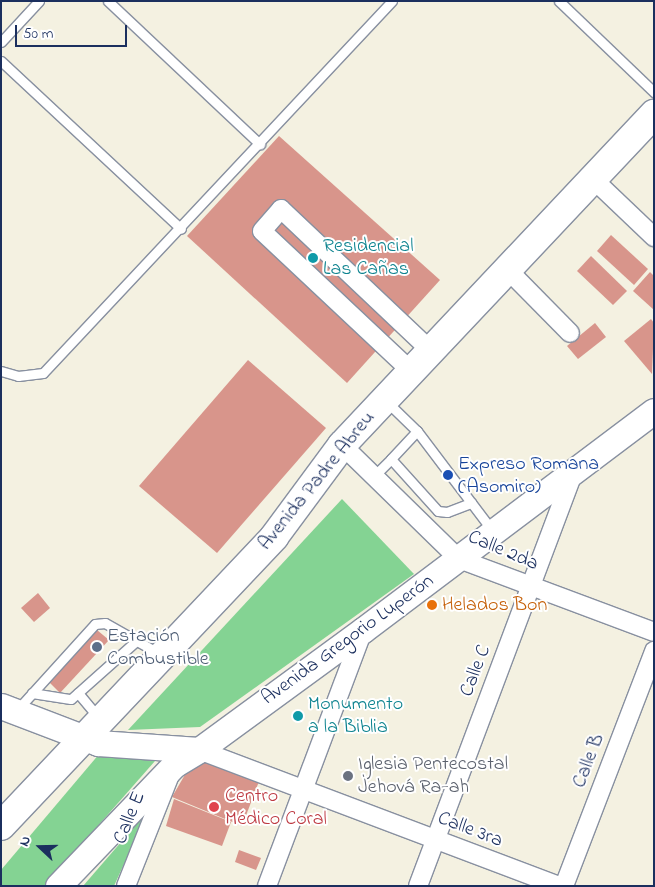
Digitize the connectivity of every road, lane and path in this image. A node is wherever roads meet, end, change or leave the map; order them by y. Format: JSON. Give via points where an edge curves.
{"nodes":[{"id":1,"x":39,"y":1,"type":"edge"},
{"id":2,"x":108,"y":1,"type":"edge"},
{"id":3,"x":392,"y":1,"type":"edge"},
{"id":4,"x":559,"y":1,"type":"edge"},
{"id":5,"x":1,"y":42,"type":"edge"},
{"id":6,"x":1,"y":61,"type":"edge"},
{"id":7,"x":654,"y":92,"type":"edge"},
{"id":8,"x":654,"y":114,"type":"edge"},
{"id":9,"x":260,"y":144,"type":"junction"},
{"id":10,"x":592,"y":178,"type":"junction"},
{"id":11,"x":181,"y":229,"type":"junction"},
{"id":12,"x":654,"y":237,"type":"edge"},
{"id":13,"x":506,"y":268,"type":"junction"},
{"id":14,"x":570,"y":333,"type":"dead end"},
{"id":15,"x":430,"y":351,"type":"junction"},
{"id":16,"x":1,"y":370,"type":"edge"},
{"id":17,"x":411,"y":371,"type":"junction"},
{"id":18,"x":384,"y":400,"type":"junction"},
{"id":19,"x":654,"y":411,"type":"edge"},
{"id":20,"x":417,"y":431,"type":"junction"},
{"id":21,"x":342,"y":445,"type":"junction"},
{"id":22,"x":390,"y":459,"type":"junction"},
{"id":23,"x":574,"y":470,"type":"junction"},
{"id":24,"x":373,"y":477,"type":"junction"},
{"id":25,"x":471,"y":503,"type":"junction"},
{"id":26,"x":494,"y":532,"type":"junction"},
{"id":27,"x":459,"y":558,"type":"junction"},
{"id":28,"x":531,"y":586,"type":"junction"},
{"id":29,"x":363,"y":630,"type":"junction"},
{"id":30,"x":654,"y":632,"type":"edge"},
{"id":31,"x":136,"y":641,"type":"junction"},
{"id":32,"x":654,"y":651,"type":"edge"},
{"id":33,"x":163,"y":655,"type":"junction"},
{"id":34,"x":32,"y":693,"type":"junction"},
{"id":35,"x":78,"y":693,"type":"junction"},
{"id":36,"x":8,"y":709,"type":"edge"},
{"id":37,"x":93,"y":729,"type":"junction"},
{"id":38,"x":199,"y":750,"type":"junction"},
{"id":39,"x":174,"y":765,"type":"junction"},
{"id":40,"x":303,"y":790,"type":"junction"},
{"id":41,"x":1,"y":826,"type":"edge"},
{"id":42,"x":435,"y":839,"type":"junction"},
{"id":43,"x":58,"y":886,"type":"edge"},
{"id":44,"x":126,"y":886,"type":"edge"},
{"id":45,"x":267,"y":886,"type":"edge"},
{"id":46,"x":418,"y":886,"type":"edge"},
{"id":47,"x":558,"y":886,"type":"edge"},
{"id":48,"x":564,"y":886,"type":"edge"}],
"edges":[{"from":1,"to":5,"type":"lane"},
{"from":2,"to":9,"type":"lane"},
{"from":3,"to":9,"type":"lane"},
{"from":4,"to":7,"type":"lane"},
{"from":6,"to":11,"type":"lane"},
{"from":8,"to":10,"type":"main road","name":"Avenida Padre Abreu"},
{"from":9,"to":11,"type":"lane"},
{"from":10,"to":12,"type":"street"},
{"from":10,"to":13,"type":"main road","name":"Avenida Padre Abreu"},
{"from":11,"to":16,"type":"lane","via":[[43,373],[18,376]]},
{"from":13,"to":14,"type":"street"},
{"from":13,"to":15,"type":"main road","name":"Avenida Padre Abreu"},
{"from":15,"to":17,"type":"main road","name":"Avenida Padre Abreu"},
{"from":15,"to":17,"type":"street","via":[[281,209],[262,230]]},
{"from":17,"to":18,"type":"main road","name":"Avenida Padre Abreu"},
{"from":18,"to":20,"type":"lane"},
{"from":18,"to":21,"type":"main road","name":"Avenida Padre Abreu"},
{"from":19,"to":23,"type":"main road","name":"Avenida Gregorio Luperón"},
{"from":20,"to":22,"type":"lane"},
{"from":20,"to":25,"type":"lane"},
{"from":21,"to":24,"type":"street","name":"Calle 2da"},
{"from":21,"to":33,"type":"main road","name":"Avenida Padre Abreu","via":[[274,537]]},
{"from":22,"to":24,"type":"lane"},
{"from":22,"to":25,"type":"lane","via":[[438,511],[447,512]]},
{"from":23,"to":26,"type":"main road","name":"Avenida Gregorio Luperón"},
{"from":23,"to":28,"type":"street","name":"Calle C"},
{"from":24,"to":27,"type":"street","name":"Calle 2da"},
{"from":25,"to":26,"type":"lane"},
{"from":26,"to":27,"type":"main road","name":"Avenida Gregorio Luperón"},
{"from":27,"to":28,"type":"street","name":"Calle 2da"},
{"from":27,"to":29,"type":"main road","name":"Avenida Gregorio Luperón"},
{"from":28,"to":30,"type":"street","name":"Calle 2da"},
{"from":28,"to":42,"type":"street","name":"Calle C"},
{"from":29,"to":38,"type":"main road","name":"Avenida Gregorio Luperón"},
{"from":29,"to":40,"type":"street"},
{"from":31,"to":33,"type":"lane"},
{"from":31,"to":34,"type":"lane","via":[[105,624],[95,624]]},
{"from":31,"to":35,"type":"lane"},
{"from":32,"to":48,"type":"street","name":"Calle B"},
{"from":33,"to":37,"type":"main road","name":"Avenida Padre Abreu"},
{"from":34,"to":35,"type":"lane","via":[[66,700]]},
{"from":34,"to":36,"type":"lane"},
{"from":35,"to":37,"type":"lane"},
{"from":36,"to":37,"type":"main road"},
{"from":37,"to":38,"type":"main road","via":[[98,743]]},
{"from":37,"to":41,"type":"main road","name":"Avenida Padre Abreu"},
{"from":38,"to":39,"type":"main road","name":"Avenida Gregorio Luperón"},
{"from":38,"to":40,"type":"street","name":"Calle 3ra"},
{"from":39,"to":43,"type":"main road","name":"Avenida Gregorio Luperón"},
{"from":39,"to":44,"type":"street","name":"Calle E"},
{"from":40,"to":42,"type":"street","name":"Calle 3ra"},
{"from":40,"to":45,"type":"street"},
{"from":42,"to":46,"type":"street","name":"Calle C"},
{"from":42,"to":47,"type":"street","name":"Calle 3ra"}]}
